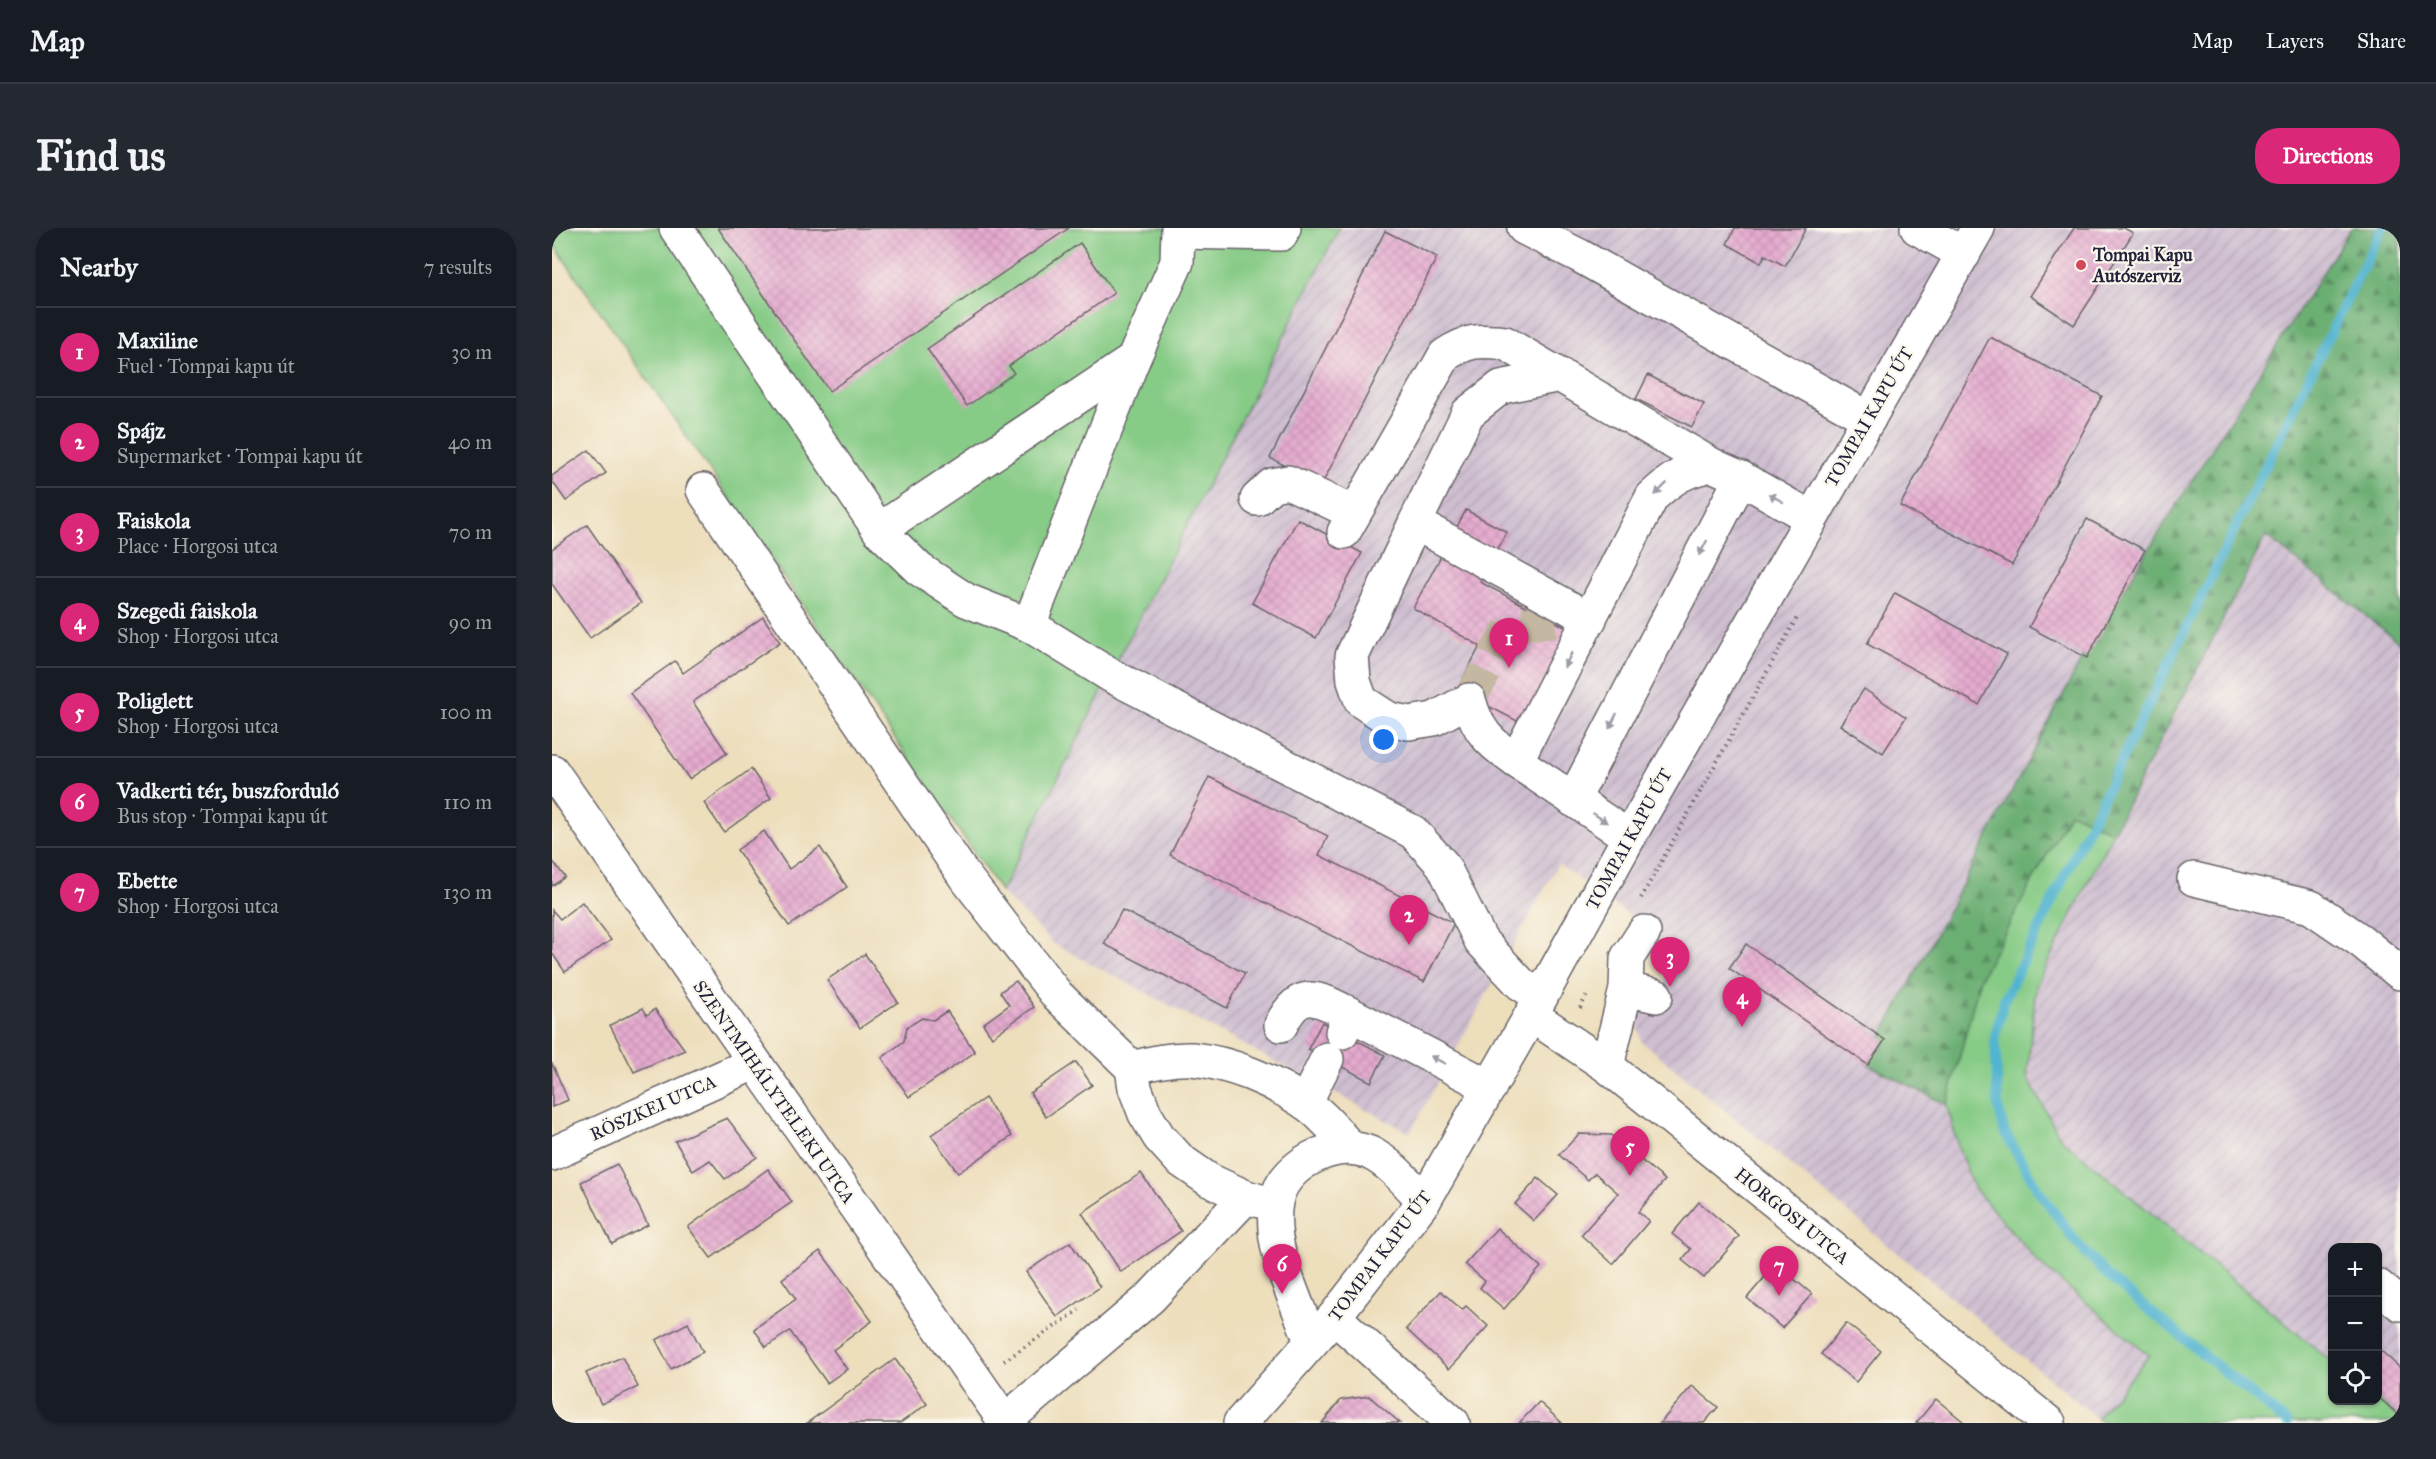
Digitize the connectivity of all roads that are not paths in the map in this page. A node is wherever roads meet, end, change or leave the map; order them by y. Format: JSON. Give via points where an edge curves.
{"nodes":[{"id":1,"x":676,"y":228,"type":"edge"},
{"id":2,"x":1284,"y":228,"type":"edge"},
{"id":3,"x":1524,"y":228,"type":"edge"},
{"id":4,"x":1917,"y":228,"type":"edge"},
{"id":5,"x":1178,"y":230,"type":"edge"},
{"id":6,"x":1971,"y":241,"type":"edge"},
{"id":7,"x":1133,"y":360,"type":"junction"},
{"id":8,"x":1560,"y":375,"type":"junction"},
{"id":9,"x":1869,"y":419,"type":"junction"},
{"id":10,"x":1727,"y":471,"type":"junction"},
{"id":11,"x":703,"y":489,"type":"dead end"},
{"id":12,"x":1257,"y":499,"type":"dead end"},
{"id":13,"x":1811,"y":518,"type":"junction"},
{"id":14,"x":1415,"y":523,"type":"junction"},
{"id":15,"x":879,"y":530,"type":"junction"},
{"id":16,"x":1590,"y":619,"type":"junction"},
{"id":17,"x":1556,"y":622,"type":"tunnel mouth"},
{"id":18,"x":1029,"y":625,"type":"junction"},
{"id":19,"x":1434,"y":719,"type":"junction"},
{"id":20,"x":1505,"y":754,"type":"junction"},
{"id":21,"x":552,"y":771,"type":"edge"},
{"id":22,"x":1573,"y":800,"type":"junction"},
{"id":23,"x":1629,"y":837,"type":"junction"},
{"id":24,"x":2194,"y":879,"type":"dead end"},
{"id":25,"x":1644,"y":932,"type":"dead end"},
{"id":26,"x":2400,"y":973,"type":"edge"},
{"id":27,"x":1536,"y":1006,"type":"junction"},
{"id":28,"x":1281,"y":1025,"type":"dead end"},
{"id":29,"x":1340,"y":1035,"type":"junction"},
{"id":30,"x":754,"y":1063,"type":"junction"},
{"id":31,"x":1607,"y":1066,"type":"junction"},
{"id":32,"x":1132,"y":1068,"type":"junction"},
{"id":33,"x":1490,"y":1087,"type":"junction"},
{"id":34,"x":1305,"y":1103,"type":"junction"},
{"id":35,"x":1351,"y":1148,"type":"junction"},
{"id":36,"x":552,"y":1154,"type":"edge"},
{"id":37,"x":1261,"y":1201,"type":"junction"},
{"id":38,"x":1424,"y":1202,"type":"junction"},
{"id":39,"x":2382,"y":1289,"type":"edge"},
{"id":40,"x":2400,"y":1304,"type":"edge"},
{"id":41,"x":1334,"y":1317,"type":"junction"},
{"id":42,"x":1311,"y":1342,"type":"junction"},
{"id":43,"x":998,"y":1420,"type":"edge"},
{"id":44,"x":2043,"y":1421,"type":"edge"},
{"id":45,"x":1240,"y":1423,"type":"edge"},
{"id":46,"x":1453,"y":1423,"type":"edge"}],
"edges":[{"from":1,"to":15,"type":"street","name":"HORGOSI UTCA"},
{"from":2,"to":5,"type":"street","via":[[1281,234]]},
{"from":3,"to":9,"type":"street"},
{"from":4,"to":6,"type":"street"},
{"from":5,"to":7,"type":"street","via":[[1177,262]]},
{"from":6,"to":9,"type":"street","name":"TOMPAI KAPU ÚT"},
{"from":7,"to":15,"type":"street"},
{"from":7,"to":18,"type":"street"},
{"from":8,"to":10,"type":"street"},
{"from":8,"to":12,"type":"street","via":[[1505,343],[1479,340],[1461,345],[1445,355],[1349,523],[1288,482],[1272,485]]},
{"from":8,"to":14,"type":"street","via":[[1501,387],[1468,413]]},
{"from":9,"to":13,"type":"street","name":"TOMPAI KAPU ÚT"},
{"from":13,"to":10,"type":"street","one_way":true},
{"from":10,"to":16,"type":"street","one_way":true,"via":[[1692,468],[1652,498]]},
{"from":10,"to":22,"type":"street","one_way":true},
{"from":11,"to":32,"type":"street","via":[[965,877],[1058,995]]},
{"from":13,"to":23,"type":"street","name":"TOMPAI KAPU ÚT"},
{"from":14,"to":16,"type":"street"},
{"from":14,"to":19,"type":"street","via":[[1352,656],[1354,681],[1361,700],[1389,719],[1409,723]]},
{"from":15,"to":18,"type":"street","name":"HORGOSI UTCA","via":[[919,569],[966,600]]},
{"from":16,"to":17,"type":"street"},
{"from":16,"to":20,"type":"street","one_way":true},
{"from":18,"to":27,"type":"street","name":"HORGOSI UTCA","via":[[1110,675],[1413,832],[1443,865],[1481,941]]},
{"from":19,"to":20,"type":"street"},
{"from":19,"to":20,"type":"street","via":[[1469,700],[1480,731]]},
{"from":20,"to":22,"type":"street"},
{"from":21,"to":30,"type":"street","name":"SZENTMIHÁLYTELEKI UTCA"},
{"from":22,"to":23,"type":"street","one_way":true},
{"from":23,"to":27,"type":"street","name":"TOMPAI KAPU ÚT"},
{"from":24,"to":26,"type":"street","via":[[2311,907]]},
{"from":25,"to":31,"type":"street","via":[[1627,958],[1641,992]]},
{"from":27,"to":31,"type":"street","name":"HORGOSI UTCA"},
{"from":27,"to":33,"type":"street","name":"TOMPAI KAPU ÚT"},
{"from":28,"to":29,"type":"street","via":[[1288,1009],[1304,998],[1319,998]]},
{"from":33,"to":29,"type":"street","one_way":true},
{"from":29,"to":34,"type":"street"},
{"from":30,"to":36,"type":"street","name":"RÖSZKEI UTCA"},
{"from":30,"to":43,"type":"street","name":"SZENTMIHÁLYTELEKI UTCA"},
{"from":31,"to":44,"type":"street","name":"HORGOSI UTCA"},
{"from":32,"to":34,"type":"street","via":[[1191,1059],[1265,1079]]},
{"from":32,"to":37,"type":"street","via":[[1145,1114],[1180,1160],[1209,1180]]},
{"from":33,"to":38,"type":"street","name":"TOMPAI KAPU ÚT"},
{"from":34,"to":35,"type":"street"},
{"from":35,"to":37,"type":"street","via":[[1333,1149],[1300,1166],[1279,1190]]},
{"from":35,"to":38,"type":"street","via":[[1389,1164]]},
{"from":37,"to":42,"type":"street","via":[[1275,1228],[1277,1246]]},
{"from":37,"to":43,"type":"street","via":[[1150,1298]]},
{"from":38,"to":41,"type":"street","name":"TOMPAI KAPU ÚT"},
{"from":39,"to":40,"type":"street"},
{"from":41,"to":42,"type":"street","name":"TOMPAI KAPU ÚT"},
{"from":41,"to":46,"type":"street"},
{"from":42,"to":45,"type":"street","name":"TOMPAI KAPU ÚT"}]}
